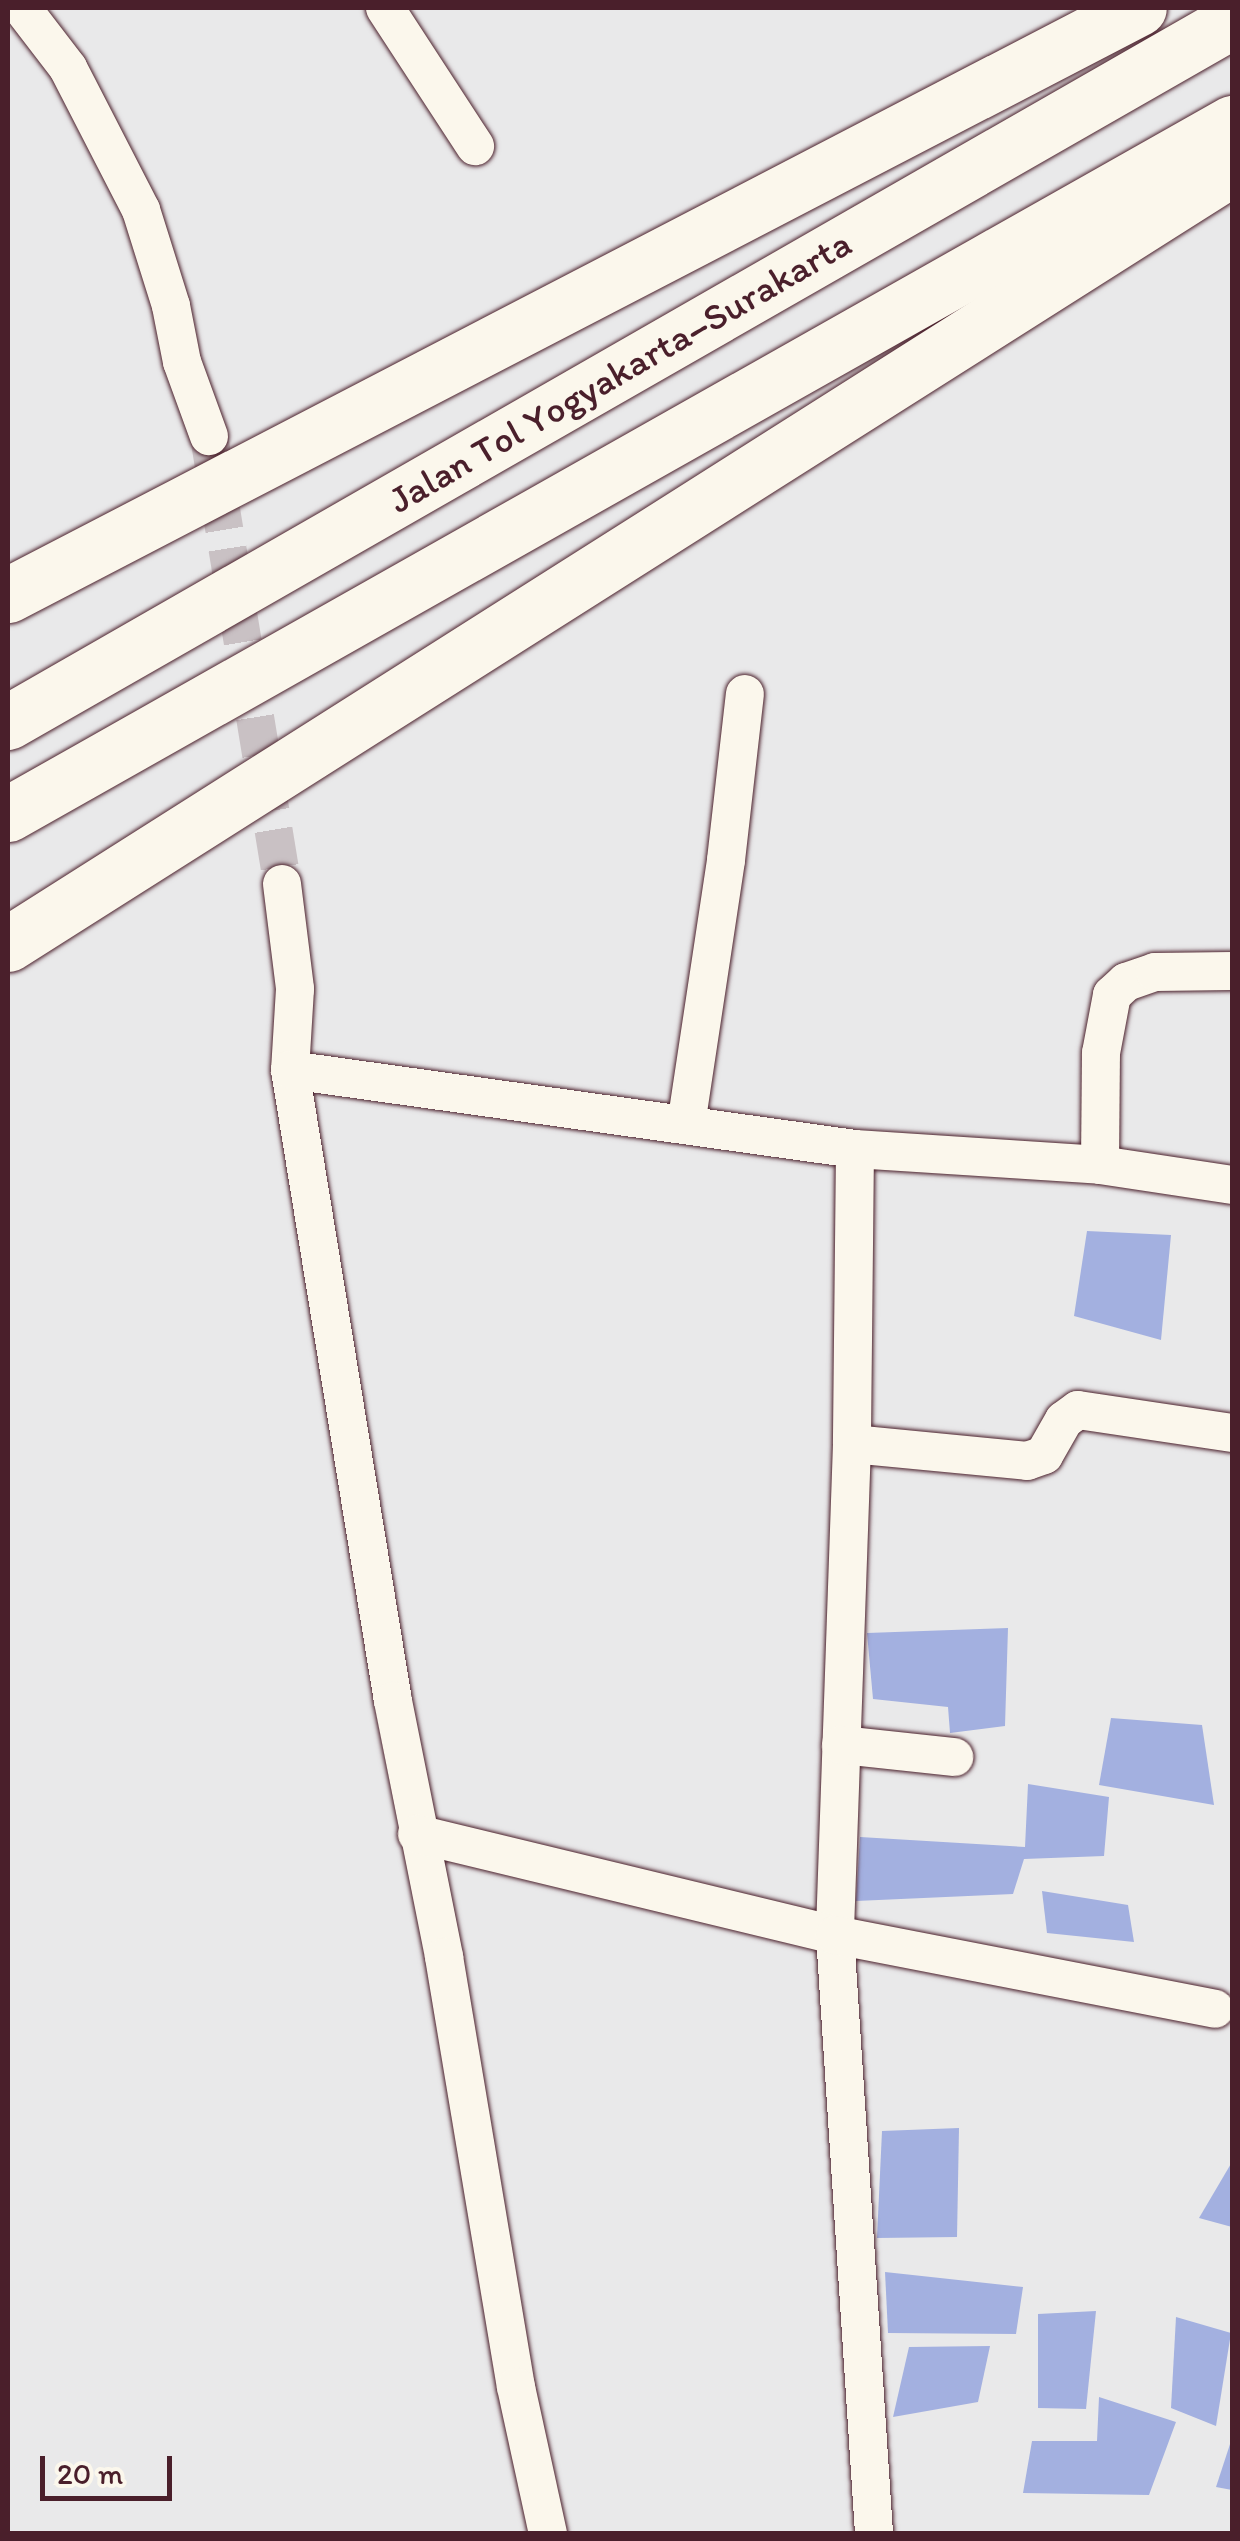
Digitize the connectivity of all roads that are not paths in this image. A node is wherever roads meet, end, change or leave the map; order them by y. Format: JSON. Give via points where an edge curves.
{"nodes":[{"id":1,"x":22,"y":8,"type":"edge"},
{"id":2,"x":385,"y":8,"type":"edge"},
{"id":3,"x":1139,"y":8,"type":"edge"},
{"id":4,"x":1232,"y":21,"type":"edge"},
{"id":5,"x":1232,"y":122,"type":"edge"},
{"id":6,"x":475,"y":146,"type":"dead end"},
{"id":7,"x":1232,"y":168,"type":"edge"},
{"id":8,"x":209,"y":436,"type":"tunnel mouth"},
{"id":9,"x":8,"y":595,"type":"edge"},
{"id":10,"x":744,"y":694,"type":"dead end"},
{"id":11,"x":8,"y":722,"type":"edge"},
{"id":12,"x":8,"y":814,"type":"edge"},
{"id":13,"x":282,"y":884,"type":"tunnel mouth"},
{"id":14,"x":8,"y":944,"type":"edge"},
{"id":15,"x":1232,"y":972,"type":"edge"},
{"id":16,"x":290,"y":1070,"type":"junction"},
{"id":17,"x":686,"y":1126,"type":"junction"},
{"id":18,"x":855,"y":1150,"type":"junction"},
{"id":19,"x":1100,"y":1166,"type":"junction"},
{"id":20,"x":1232,"y":1185,"type":"edge"},
{"id":21,"x":1232,"y":1434,"type":"edge"},
{"id":22,"x":852,"y":1444,"type":"junction"},
{"id":23,"x":841,"y":1745,"type":"junction"},
{"id":24,"x":954,"y":1758,"type":"dead end"},
{"id":25,"x":418,"y":1834,"type":"junction"},
{"id":26,"x":834,"y":1935,"type":"junction"},
{"id":27,"x":1215,"y":2009,"type":"dead end"},
{"id":28,"x":548,"y":2533,"type":"edge"},
{"id":29,"x":563,"y":2534,"type":"edge"},
{"id":30,"x":874,"y":2534,"type":"edge"}],
"edges":[{"from":1,"to":8,"type":"street","via":[[68,68],[141,210]]},
{"from":2,"to":6,"type":"street"},
{"from":3,"to":9,"type":"highway"},
{"from":4,"to":11,"type":"highway","name":"Jalan Tol Yogyakarta–Surakarta"},
{"from":5,"to":12,"type":"highway"},
{"from":7,"to":14,"type":"highway"},
{"from":10,"to":17,"type":"street"},
{"from":13,"to":16,"type":"street","via":[[296,989]]},
{"from":15,"to":19,"type":"street","via":[[1155,972],[1112,994],[1101,1053]]},
{"from":16,"to":17,"type":"street"},
{"from":16,"to":25,"type":"street"},
{"from":17,"to":18,"type":"street"},
{"from":18,"to":19,"type":"street"},
{"from":18,"to":22,"type":"street"},
{"from":19,"to":20,"type":"street"},
{"from":21,"to":22,"type":"street","via":[[1078,1410],[1064,1420],[1044,1455],[1027,1461]]},
{"from":22,"to":23,"type":"street"},
{"from":23,"to":24,"type":"street"},
{"from":23,"to":26,"type":"street"},
{"from":25,"to":26,"type":"street"},
{"from":25,"to":28,"type":"street"},
{"from":26,"to":27,"type":"street"},
{"from":26,"to":30,"type":"street"},
{"from":28,"to":29,"type":"street"}]}
